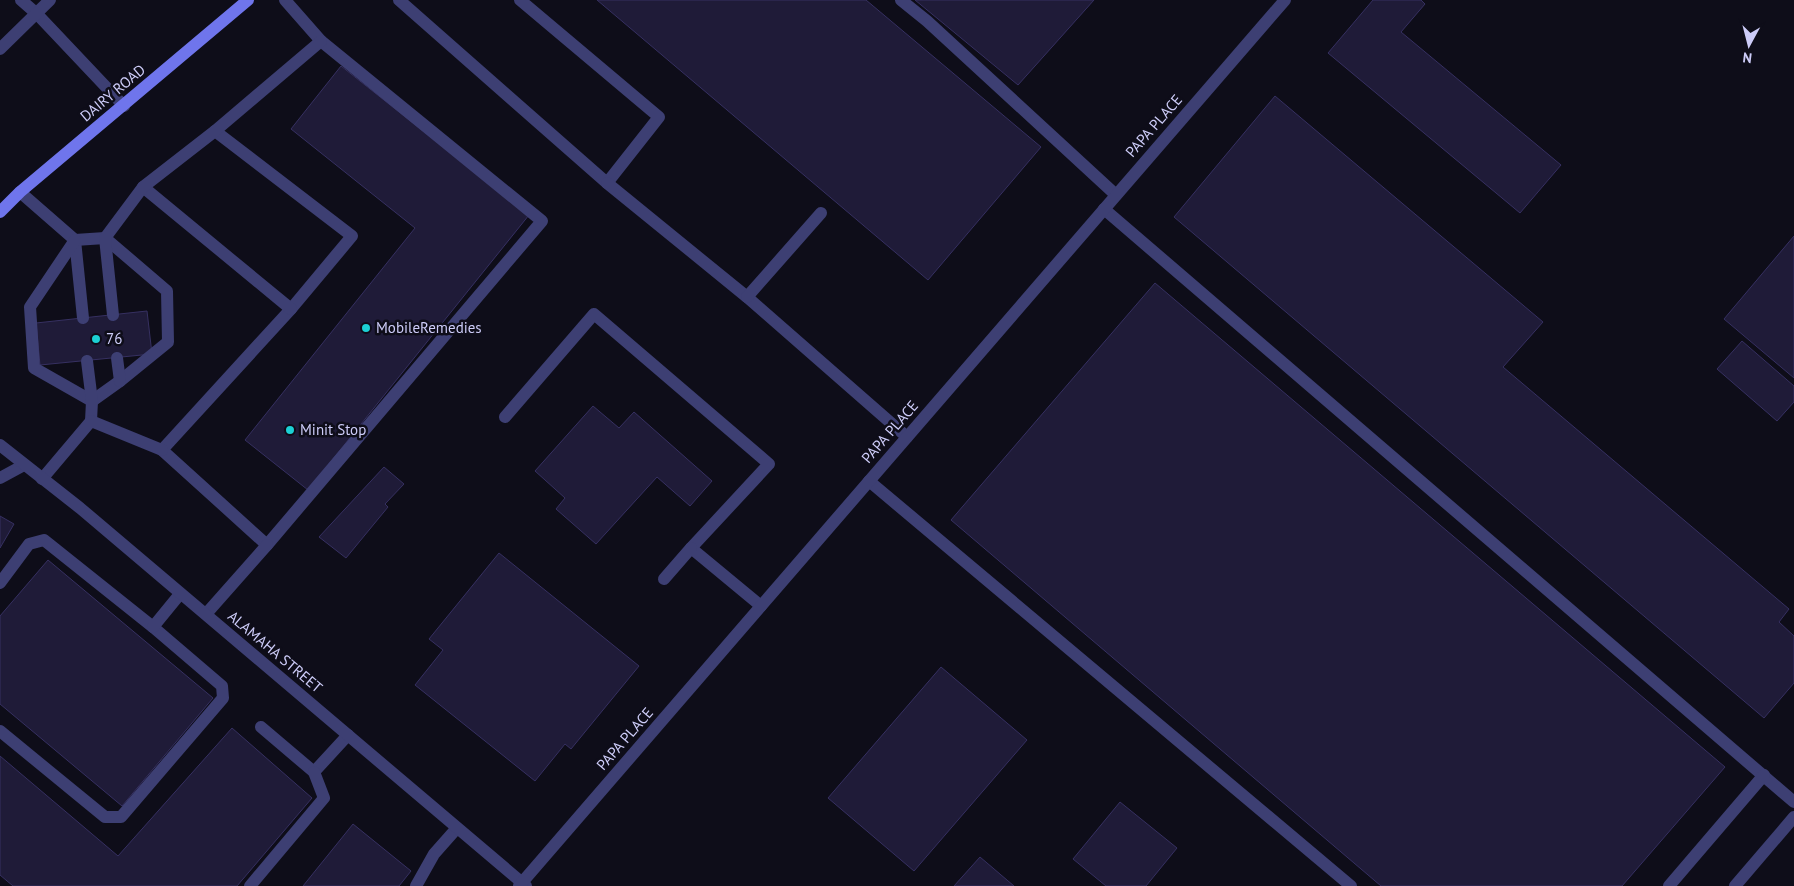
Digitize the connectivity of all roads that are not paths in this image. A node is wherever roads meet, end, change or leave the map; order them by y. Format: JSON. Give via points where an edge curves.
{"nodes":[{"id":1,"x":21,"y":0,"type":"edge"},
{"id":2,"x":50,"y":0,"type":"edge"},
{"id":3,"x":248,"y":0,"type":"edge"},
{"id":4,"x":285,"y":0,"type":"edge"},
{"id":5,"x":398,"y":0,"type":"edge"},
{"id":6,"x":520,"y":0,"type":"edge"},
{"id":7,"x":901,"y":0,"type":"edge"},
{"id":8,"x":1285,"y":0,"type":"edge"},
{"id":9,"x":36,"y":14,"type":"junction"},
{"id":10,"x":321,"y":41,"type":"junction"},
{"id":11,"x":0,"y":49,"type":"edge"},
{"id":12,"x":124,"y":106,"type":"junction"},
{"id":13,"x":215,"y":131,"type":"junction"},
{"id":14,"x":607,"y":183,"type":"junction"},
{"id":15,"x":143,"y":187,"type":"junction"},
{"id":16,"x":20,"y":192,"type":"junction"},
{"id":17,"x":1116,"y":195,"type":"junction"},
{"id":18,"x":1104,"y":209,"type":"junction"},
{"id":19,"x":0,"y":212,"type":"edge"},
{"id":20,"x":821,"y":212,"type":"dead end"},
{"id":21,"x":105,"y":238,"type":"junction"},
{"id":22,"x":75,"y":240,"type":"junction"},
{"id":23,"x":747,"y":297,"type":"junction"},
{"id":24,"x":291,"y":309,"type":"junction"},
{"id":25,"x":114,"y":315,"type":"dead end"},
{"id":26,"x":83,"y":318,"type":"dead end"},
{"id":27,"x":118,"y":358,"type":"dead end"},
{"id":28,"x":87,"y":361,"type":"dead end"},
{"id":29,"x":120,"y":381,"type":"junction"},
{"id":30,"x":92,"y":401,"type":"junction"},
{"id":31,"x":505,"y":417,"type":"dead end"},
{"id":32,"x":91,"y":421,"type":"junction"},
{"id":33,"x":907,"y":437,"type":"junction"},
{"id":34,"x":0,"y":445,"type":"edge"},
{"id":35,"x":162,"y":450,"type":"junction"},
{"id":36,"x":24,"y":465,"type":"junction"},
{"id":37,"x":0,"y":478,"type":"edge"},
{"id":38,"x":42,"y":479,"type":"junction"},
{"id":39,"x":869,"y":480,"type":"junction"},
{"id":40,"x":267,"y":546,"type":"junction"},
{"id":41,"x":691,"y":548,"type":"junction"},
{"id":42,"x":664,"y":578,"type":"dead end"},
{"id":43,"x":0,"y":583,"type":"edge"},
{"id":44,"x":180,"y":594,"type":"junction"},
{"id":45,"x":761,"y":606,"type":"junction"},
{"id":46,"x":206,"y":614,"type":"junction"},
{"id":47,"x":153,"y":627,"type":"junction"},
{"id":48,"x":261,"y":727,"type":"dead end"},
{"id":49,"x":0,"y":731,"type":"edge"},
{"id":50,"x":348,"y":735,"type":"junction"},
{"id":51,"x":314,"y":772,"type":"junction"},
{"id":52,"x":1764,"y":776,"type":"junction"},
{"id":53,"x":1794,"y":802,"type":"edge"},
{"id":54,"x":1794,"y":817,"type":"edge"},
{"id":55,"x":457,"y":828,"type":"junction"},
{"id":56,"x":522,"y":885,"type":"edge"},
{"id":57,"x":250,"y":886,"type":"edge"},
{"id":58,"x":416,"y":886,"type":"edge"},
{"id":59,"x":1351,"y":886,"type":"edge"},
{"id":60,"x":1668,"y":886,"type":"edge"},
{"id":61,"x":1734,"y":886,"type":"edge"}],
"edges":[{"from":1,"to":9,"type":"street"},
{"from":2,"to":9,"type":"street"},
{"from":3,"to":12,"type":"main road","name":"DAIRY ROAD"},
{"from":4,"to":10,"type":"street"},
{"from":5,"to":14,"type":"street"},
{"from":6,"to":14,"type":"street","via":[[659,117]]},
{"from":7,"to":17,"type":"street"},
{"from":8,"to":17,"type":"street","name":"PAPA PLACE"},
{"from":9,"to":11,"type":"street"},
{"from":9,"to":12,"type":"street"},
{"from":10,"to":13,"type":"street"},
{"from":10,"to":40,"type":"street","via":[[542,222]]},
{"from":12,"to":16,"type":"main road","name":"DAIRY ROAD"},
{"from":13,"to":15,"type":"street"},
{"from":13,"to":24,"type":"street","via":[[352,236]]},
{"from":14,"to":23,"type":"street"},
{"from":15,"to":21,"type":"street"},
{"from":15,"to":24,"type":"street"},
{"from":16,"to":19,"type":"main road","name":"DAIRY ROAD"},
{"from":16,"to":22,"type":"street"},
{"from":17,"to":18,"type":"street","name":"PAPA PLACE"},
{"from":18,"to":33,"type":"street","name":"PAPA PLACE"},
{"from":18,"to":52,"type":"street"},
{"from":20,"to":23,"type":"street"},
{"from":21,"to":22,"type":"street"},
{"from":21,"to":25,"type":"street"},
{"from":21,"to":29,"type":"street","via":[[167,291],[168,342]]},
{"from":22,"to":26,"type":"street"},
{"from":22,"to":30,"type":"street","via":[[30,307],[34,368]]},
{"from":23,"to":33,"type":"street"},
{"from":24,"to":35,"type":"street"},
{"from":27,"to":29,"type":"street"},
{"from":28,"to":30,"type":"street"},
{"from":29,"to":30,"type":"street"},
{"from":30,"to":32,"type":"street"},
{"from":31,"to":41,"type":"street","via":[[594,314],[769,464]]},
{"from":32,"to":35,"type":"street"},
{"from":32,"to":38,"type":"street"},
{"from":33,"to":39,"type":"street","name":"PAPA PLACE"},
{"from":34,"to":36,"type":"street","name":"ALAMAHA STREET"},
{"from":35,"to":40,"type":"street"},
{"from":36,"to":37,"type":"street"},
{"from":36,"to":38,"type":"street","name":"ALAMAHA STREET"},
{"from":38,"to":44,"type":"street","name":"ALAMAHA STREET"},
{"from":39,"to":45,"type":"street","name":"PAPA PLACE"},
{"from":39,"to":59,"type":"street"},
{"from":40,"to":46,"type":"street"},
{"from":41,"to":42,"type":"street"},
{"from":41,"to":45,"type":"street"},
{"from":43,"to":47,"type":"street","via":[[29,544],[44,540]]},
{"from":44,"to":46,"type":"street","name":"ALAMAHA STREET"},
{"from":44,"to":47,"type":"street"},
{"from":45,"to":56,"type":"street","name":"PAPA PLACE"},
{"from":46,"to":50,"type":"street","name":"ALAMAHA STREET"},
{"from":47,"to":49,"type":"street","via":[[222,686],[223,698],[121,817],[105,817]]},
{"from":48,"to":51,"type":"street"},
{"from":50,"to":51,"type":"street"},
{"from":50,"to":55,"type":"street","name":"ALAMAHA STREET"},
{"from":51,"to":57,"type":"street","via":[[324,798]]},
{"from":52,"to":53,"type":"street"},
{"from":52,"to":60,"type":"street"},
{"from":54,"to":61,"type":"street"},
{"from":55,"to":56,"type":"street","name":"ALAMAHA STREET"},
{"from":55,"to":58,"type":"street","via":[[434,854]]}]}
